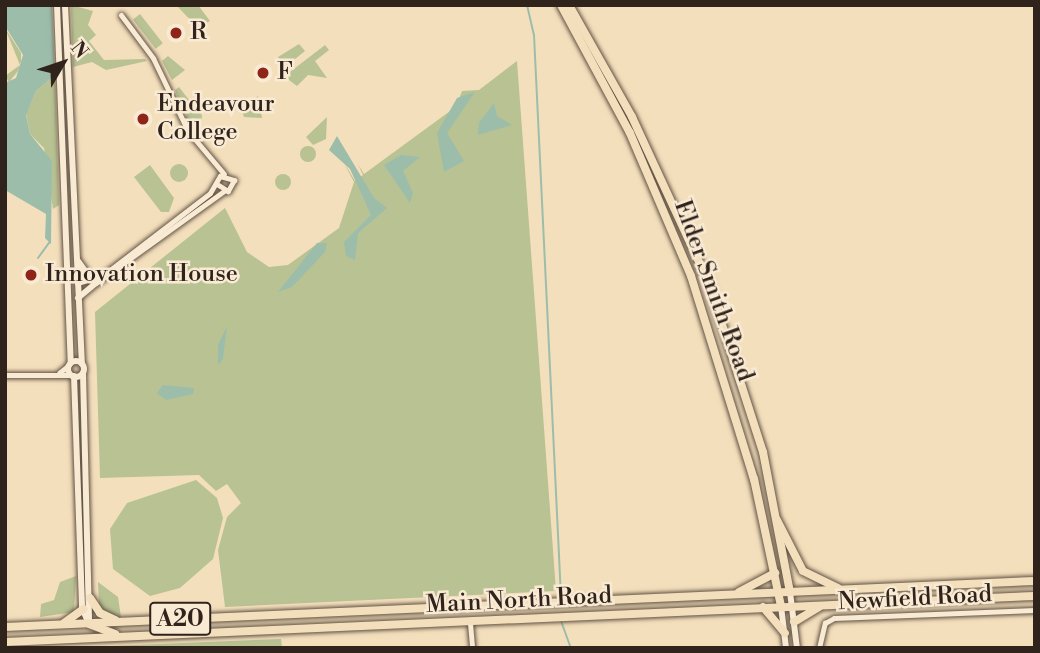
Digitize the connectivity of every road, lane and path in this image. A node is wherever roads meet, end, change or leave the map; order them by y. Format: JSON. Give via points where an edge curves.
{"nodes":[{"id":1,"x":57,"y":5,"type":"edge"},
{"id":2,"x":65,"y":5,"type":"edge"},
{"id":3,"x":561,"y":5,"type":"edge"},
{"id":4,"x":569,"y":5,"type":"edge"},
{"id":5,"x":121,"y":15,"type":"dead end"},
{"id":6,"x":220,"y":179,"type":"junction"},
{"id":7,"x":224,"y":191,"type":"junction"},
{"id":8,"x":659,"y":198,"type":"junction"},
{"id":9,"x":675,"y":206,"type":"junction"},
{"id":10,"x":670,"y":225,"type":"junction"},
{"id":11,"x":74,"y":252,"type":"junction"},
{"id":12,"x":95,"y":281,"type":"junction"},
{"id":13,"x":73,"y":283,"type":"junction"},
{"id":14,"x":78,"y":298,"type":"junction"},
{"id":15,"x":70,"y":364,"type":"junction"},
{"id":16,"x":82,"y":364,"type":"junction"},
{"id":17,"x":59,"y":373,"type":"junction"},
{"id":18,"x":83,"y":373,"type":"junction"},
{"id":19,"x":5,"y":375,"type":"edge"},
{"id":20,"x":73,"y":375,"type":"junction"},
{"id":21,"x":777,"y":520,"type":"junction"},
{"id":22,"x":775,"y":573,"type":"junction"},
{"id":23,"x":1035,"y":581,"type":"edge"},
{"id":24,"x":848,"y":590,"type":"junction"},
{"id":25,"x":779,"y":592,"type":"junction"},
{"id":26,"x":790,"y":592,"type":"junction"},
{"id":27,"x":736,"y":594,"type":"junction"},
{"id":28,"x":1035,"y":596,"type":"edge"},
{"id":29,"x":90,"y":598,"type":"junction"},
{"id":30,"x":821,"y":605,"type":"junction"},
{"id":31,"x":781,"y":606,"type":"junction"},
{"id":32,"x":792,"y":606,"type":"junction"},
{"id":33,"x":497,"y":607,"type":"junction"},
{"id":34,"x":762,"y":607,"type":"junction"},
{"id":35,"x":453,"y":608,"type":"junction"},
{"id":36,"x":83,"y":609,"type":"junction"},
{"id":37,"x":1035,"y":610,"type":"edge"},
{"id":38,"x":119,"y":622,"type":"junction"},
{"id":39,"x":794,"y":622,"type":"junction"},
{"id":40,"x":470,"y":623,"type":"junction"},
{"id":41,"x":89,"y":624,"type":"junction"},
{"id":42,"x":62,"y":625,"type":"junction"},
{"id":43,"x":5,"y":627,"type":"edge"},
{"id":44,"x":785,"y":633,"type":"junction"},
{"id":45,"x":128,"y":636,"type":"junction"},
{"id":46,"x":64,"y":640,"type":"junction"},
{"id":47,"x":5,"y":642,"type":"edge"},
{"id":48,"x":472,"y":648,"type":"edge"},
{"id":49,"x":786,"y":648,"type":"edge"},
{"id":50,"x":797,"y":648,"type":"edge"},
{"id":51,"x":819,"y":648,"type":"edge"}],
"edges":[{"from":1,"to":13,"type":"street"},
{"from":2,"to":11,"type":"street"},
{"from":3,"to":8,"type":"main road","name":"Elder Smith Road"},
{"from":4,"to":9,"type":"main road","name":"Elder Smith Road"},
{"from":5,"to":6,"type":"street","via":[[153,58],[180,119]]},
{"from":6,"to":7,"type":"street"},
{"from":6,"to":7,"type":"street","via":[[234,183]]},
{"from":6,"to":12,"type":"street"},
{"from":7,"to":12,"type":"street"},
{"from":8,"to":9,"type":"main road"},
{"from":8,"to":10,"type":"main road","name":"Elder Smith Road"},
{"from":9,"to":10,"type":"main road"},
{"from":9,"to":21,"type":"main road","name":"Elder Smith Road","via":[[733,350]]},
{"from":10,"to":22,"type":"main road","name":"Elder Smith Road","via":[[718,352]]},
{"from":11,"to":12,"type":"street"},
{"from":11,"to":13,"type":"street"},
{"from":12,"to":13,"type":"street"},
{"from":12,"to":14,"type":"street"},
{"from":13,"to":14,"type":"street"},
{"from":13,"to":15,"type":"street"},
{"from":14,"to":16,"type":"street"},
{"from":15,"to":16,"type":"street"},
{"from":15,"to":17,"type":"street"},
{"from":15,"to":20,"type":"street"},
{"from":16,"to":18,"type":"street"},
{"from":17,"to":19,"type":"street"},
{"from":17,"to":20,"type":"street"},
{"from":18,"to":20,"type":"street"},
{"from":18,"to":29,"type":"street"},
{"from":20,"to":36,"type":"street"},
{"from":21,"to":24,"type":"main road","via":[[803,571]]},
{"from":21,"to":26,"type":"main road","name":"Elder Smith Road"},
{"from":22,"to":25,"type":"main road","name":"Elder Smith Road"},
{"from":22,"to":27,"type":"main road"},
{"from":23,"to":24,"type":"main road","name":"Main North Road","number":"A20"},
{"from":24,"to":26,"type":"main road","name":"Main North Road","number":"A20"},
{"from":25,"to":26,"type":"main road","name":"Main North Road","number":"A20"},
{"from":25,"to":27,"type":"main road","name":"Main North Road","number":"A20"},
{"from":25,"to":31,"type":"main road","name":"Elder Smith Road"},
{"from":26,"to":32,"type":"street"},
{"from":27,"to":33,"type":"main road","name":"Main North Road","number":"A20"},
{"from":28,"to":30,"type":"main road","name":"Main North Road","number":"A20"},
{"from":29,"to":38,"type":"main road","via":[[102,615]]},
{"from":29,"to":41,"type":"street"},
{"from":30,"to":32,"type":"main road","name":"Main North Road","number":"A20"},
{"from":30,"to":39,"type":"main road"},
{"from":31,"to":32,"type":"main road","name":"Main North Road","number":"A20"},
{"from":31,"to":34,"type":"main road","name":"Main North Road","number":"A20"},
{"from":31,"to":44,"type":"street"},
{"from":32,"to":39,"type":"street"},
{"from":33,"to":35,"type":"main road","name":"Main North Road","number":"A20"},
{"from":33,"to":40,"type":"main road"},
{"from":34,"to":40,"type":"main road","name":"Main North Road","number":"A20"},
{"from":34,"to":44,"type":"main road"},
{"from":35,"to":38,"type":"main road","name":"Main North Road","number":"A20"},
{"from":35,"to":40,"type":"main road"},
{"from":36,"to":41,"type":"street"},
{"from":36,"to":42,"type":"main road"},
{"from":37,"to":51,"type":"street","name":"Newfield Road","via":[[834,618],[825,623]]},
{"from":38,"to":41,"type":"main road","name":"Main North Road","number":"A20"},
{"from":39,"to":50,"type":"street"},
{"from":40,"to":45,"type":"main road","name":"Main North Road","number":"A20"},
{"from":40,"to":48,"type":"street"},
{"from":41,"to":42,"type":"main road","name":"Main North Road","number":"A20"},
{"from":41,"to":45,"type":"main road"},
{"from":41,"to":46,"type":"main road"},
{"from":42,"to":43,"type":"main road","name":"Main North Road","number":"A20"},
{"from":44,"to":49,"type":"street"},
{"from":45,"to":46,"type":"main road","name":"Main North Road","number":"A20"},
{"from":46,"to":47,"type":"main road","name":"Main North Road","number":"A20"}]}
